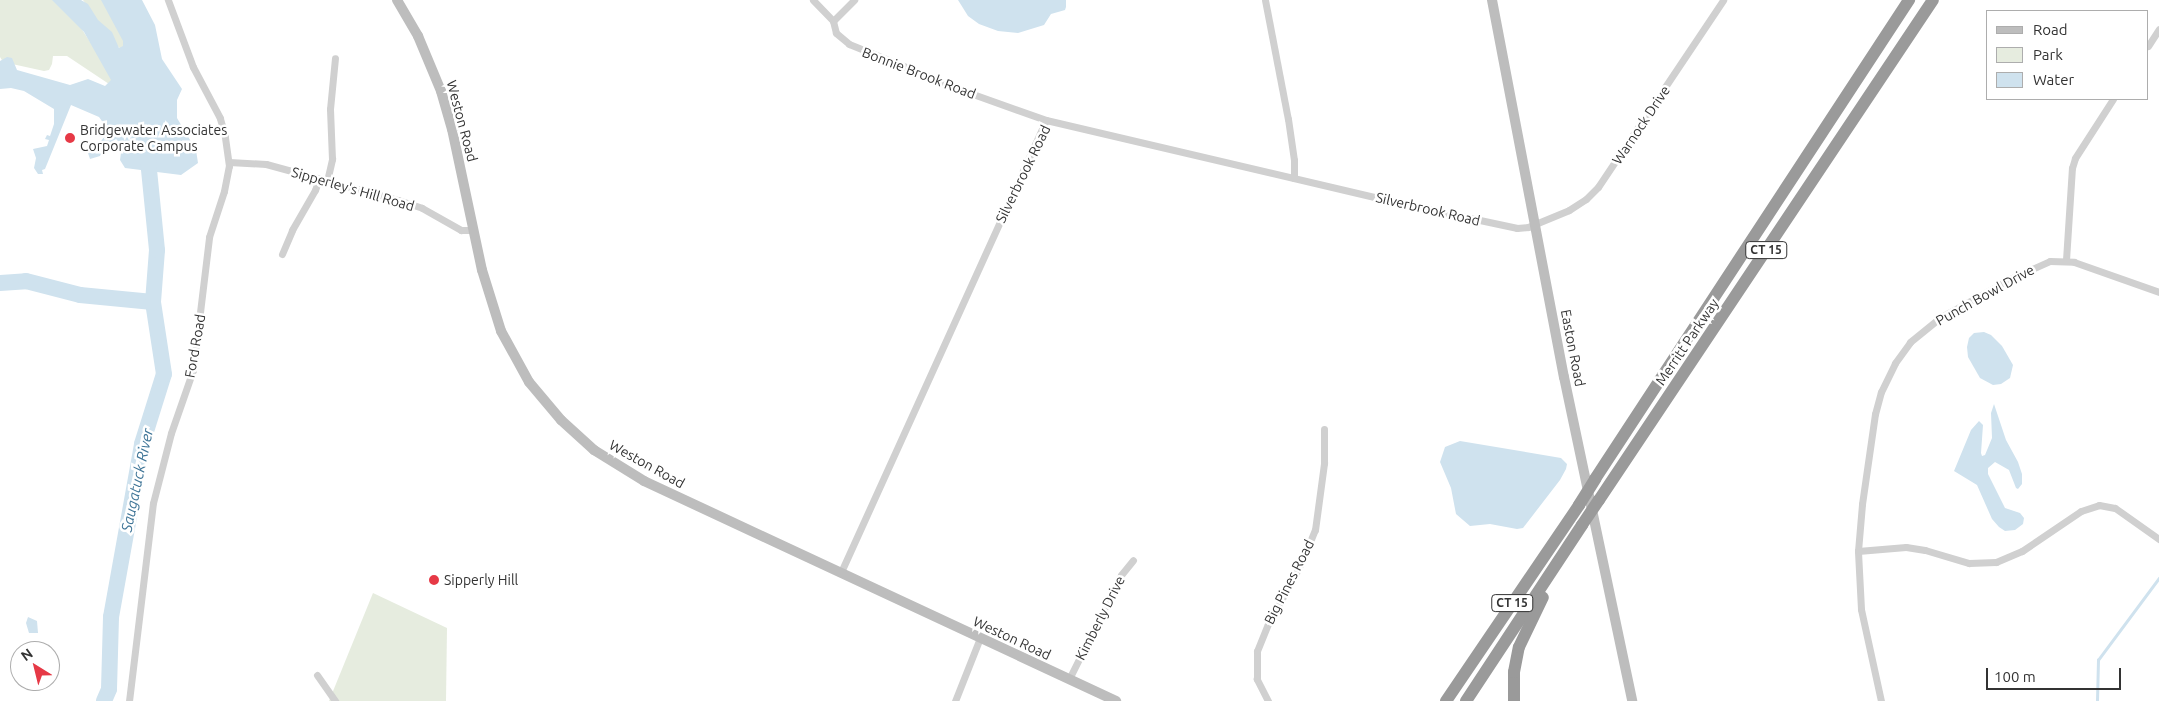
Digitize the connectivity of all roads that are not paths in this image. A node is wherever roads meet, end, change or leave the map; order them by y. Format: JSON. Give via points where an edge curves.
{"nodes":[{"id":1,"x":168,"y":0,"type":"edge"},
{"id":2,"x":397,"y":0,"type":"edge"},
{"id":3,"x":813,"y":0,"type":"edge"},
{"id":4,"x":854,"y":0,"type":"edge"},
{"id":5,"x":1265,"y":0,"type":"edge"},
{"id":6,"x":1492,"y":0,"type":"edge"},
{"id":7,"x":1714,"y":0,"type":"edge"},
{"id":8,"x":1723,"y":0,"type":"edge"},
{"id":9,"x":1909,"y":0,"type":"edge"},
{"id":10,"x":1932,"y":0,"type":"edge"},
{"id":11,"x":1718,"y":7,"type":"junction"},
{"id":12,"x":833,"y":21,"type":"junction"},
{"id":13,"x":2159,"y":29,"type":"edge"},
{"id":14,"x":2149,"y":44,"type":"edge"},
{"id":15,"x":335,"y":58,"type":"dead end"},
{"id":16,"x":2111,"y":100,"type":"edge"},
{"id":17,"x":1046,"y":120,"type":"junction"},
{"id":18,"x":229,"y":162,"type":"junction"},
{"id":19,"x":1294,"y":178,"type":"junction"},
{"id":20,"x":319,"y":179,"type":"junction"},
{"id":21,"x":327,"y":181,"type":"junction"},
{"id":22,"x":1535,"y":224,"type":"junction"},
{"id":23,"x":473,"y":230,"type":"junction"},
{"id":24,"x":282,"y":254,"type":"dead end"},
{"id":25,"x":2066,"y":260,"type":"junction"},
{"id":26,"x":2159,"y":292,"type":"edge"},
{"id":27,"x":1324,"y":429,"type":"dead end"},
{"id":28,"x":1582,"y":525,"type":"junction"},
{"id":29,"x":2159,"y":539,"type":"edge"},
{"id":30,"x":1858,"y":551,"type":"junction"},
{"id":31,"x":1133,"y":560,"type":"dead end"},
{"id":32,"x":841,"y":572,"type":"junction"},
{"id":33,"x":980,"y":638,"type":"junction"},
{"id":34,"x":317,"y":675,"type":"dead end"},
{"id":35,"x":1069,"y":680,"type":"junction"},
{"id":36,"x":128,"y":701,"type":"edge"},
{"id":37,"x":335,"y":701,"type":"edge"},
{"id":38,"x":955,"y":701,"type":"edge"},
{"id":39,"x":1116,"y":701,"type":"edge"},
{"id":40,"x":1268,"y":701,"type":"edge"},
{"id":41,"x":1446,"y":701,"type":"edge"},
{"id":42,"x":1466,"y":701,"type":"edge"},
{"id":43,"x":1514,"y":701,"type":"edge"},
{"id":44,"x":1632,"y":701,"type":"edge"},
{"id":45,"x":1881,"y":701,"type":"edge"}],
"edges":[{"from":1,"to":18,"type":"street","name":"Ford Road","via":[[190,60],[220,118]]},
{"from":2,"to":23,"type":"main road","name":"Weston Road","via":[[418,36],[441,91]]},
{"from":3,"to":12,"type":"street","name":"Bonnie Brook Road"},
{"from":4,"to":12,"type":"street"},
{"from":5,"to":19,"type":"street","via":[[1288,119]]},
{"from":6,"to":22,"type":"main road","name":"Easton Road"},
{"from":7,"to":11,"type":"street"},
{"from":8,"to":11,"type":"street","name":"Warnock Drive"},
{"from":9,"to":41,"type":"highway","name":"Merritt Parkway","number":"CT 15","bridge":true,"via":[[1579,505]]},
{"from":10,"to":28,"type":"highway","name":"Merritt Parkway","number":"CT 15","bridge":true},
{"from":11,"to":22,"type":"street","name":"Warnock Drive","via":[[1598,187],[1581,203]]},
{"from":12,"to":17,"type":"street","name":"Bonnie Brook Road","via":[[836,33],[859,49]]},
{"from":13,"to":14,"type":"street"},
{"from":15,"to":21,"type":"street","via":[[330,109],[332,159]]},
{"from":16,"to":25,"type":"street","via":[[2072,168]]},
{"from":17,"to":19,"type":"street","name":"Silverbrook Road"},
{"from":17,"to":32,"type":"street","name":"Silverbrook Road"},
{"from":18,"to":20,"type":"street","name":"Sipperley's Hill Road","via":[[266,164]]},
{"from":18,"to":36,"type":"street","name":"Ford Road","via":[[224,191],[209,237],[193,370],[171,432],[153,504]]},
{"from":19,"to":22,"type":"street","name":"Silverbrook Road","via":[[1518,228]]},
{"from":20,"to":21,"type":"street","name":"Sipperley's Hill Road"},
{"from":20,"to":24,"type":"street"},
{"from":21,"to":23,"type":"street","name":"Sipperley's Hill Road","via":[[422,208],[461,230]]},
{"from":22,"to":44,"type":"main road","name":"Easton Road"},
{"from":23,"to":32,"type":"main road","name":"Weston Road","via":[[489,298],[507,344],[536,392],[572,430],[604,457],[637,477]]},
{"from":25,"to":26,"type":"street","name":"Punch Bowl Drive"},
{"from":25,"to":30,"type":"street","name":"Punch Bowl Drive","via":[[2050,261],[2029,269],[1941,317],[1910,342],[1895,363],[1875,414]]},
{"from":27,"to":40,"type":"street","name":"Big Pines Road","via":[[1324,463],[1315,530],[1258,651],[1257,679]]},
{"from":28,"to":42,"type":"highway","name":"Merritt Parkway","number":"CT 15"},
{"from":28,"to":43,"type":"highway","via":[[1524,634],[1514,672]]},
{"from":29,"to":30,"type":"street","via":[[2145,532],[2119,510],[2102,505],[2081,511],[2022,551],[1996,562],[1969,563],[1906,548]]},
{"from":30,"to":45,"type":"street","name":"Punch Bowl Drive","via":[[1861,609]]},
{"from":31,"to":35,"type":"street","name":"Kimberly Drive","via":[[1121,575]]},
{"from":32,"to":33,"type":"main road","name":"Weston Road"},
{"from":33,"to":35,"type":"main road","name":"Weston Road"},
{"from":33,"to":38,"type":"street"},
{"from":34,"to":37,"type":"street"},
{"from":35,"to":39,"type":"main road","name":"Weston Road"}]}
